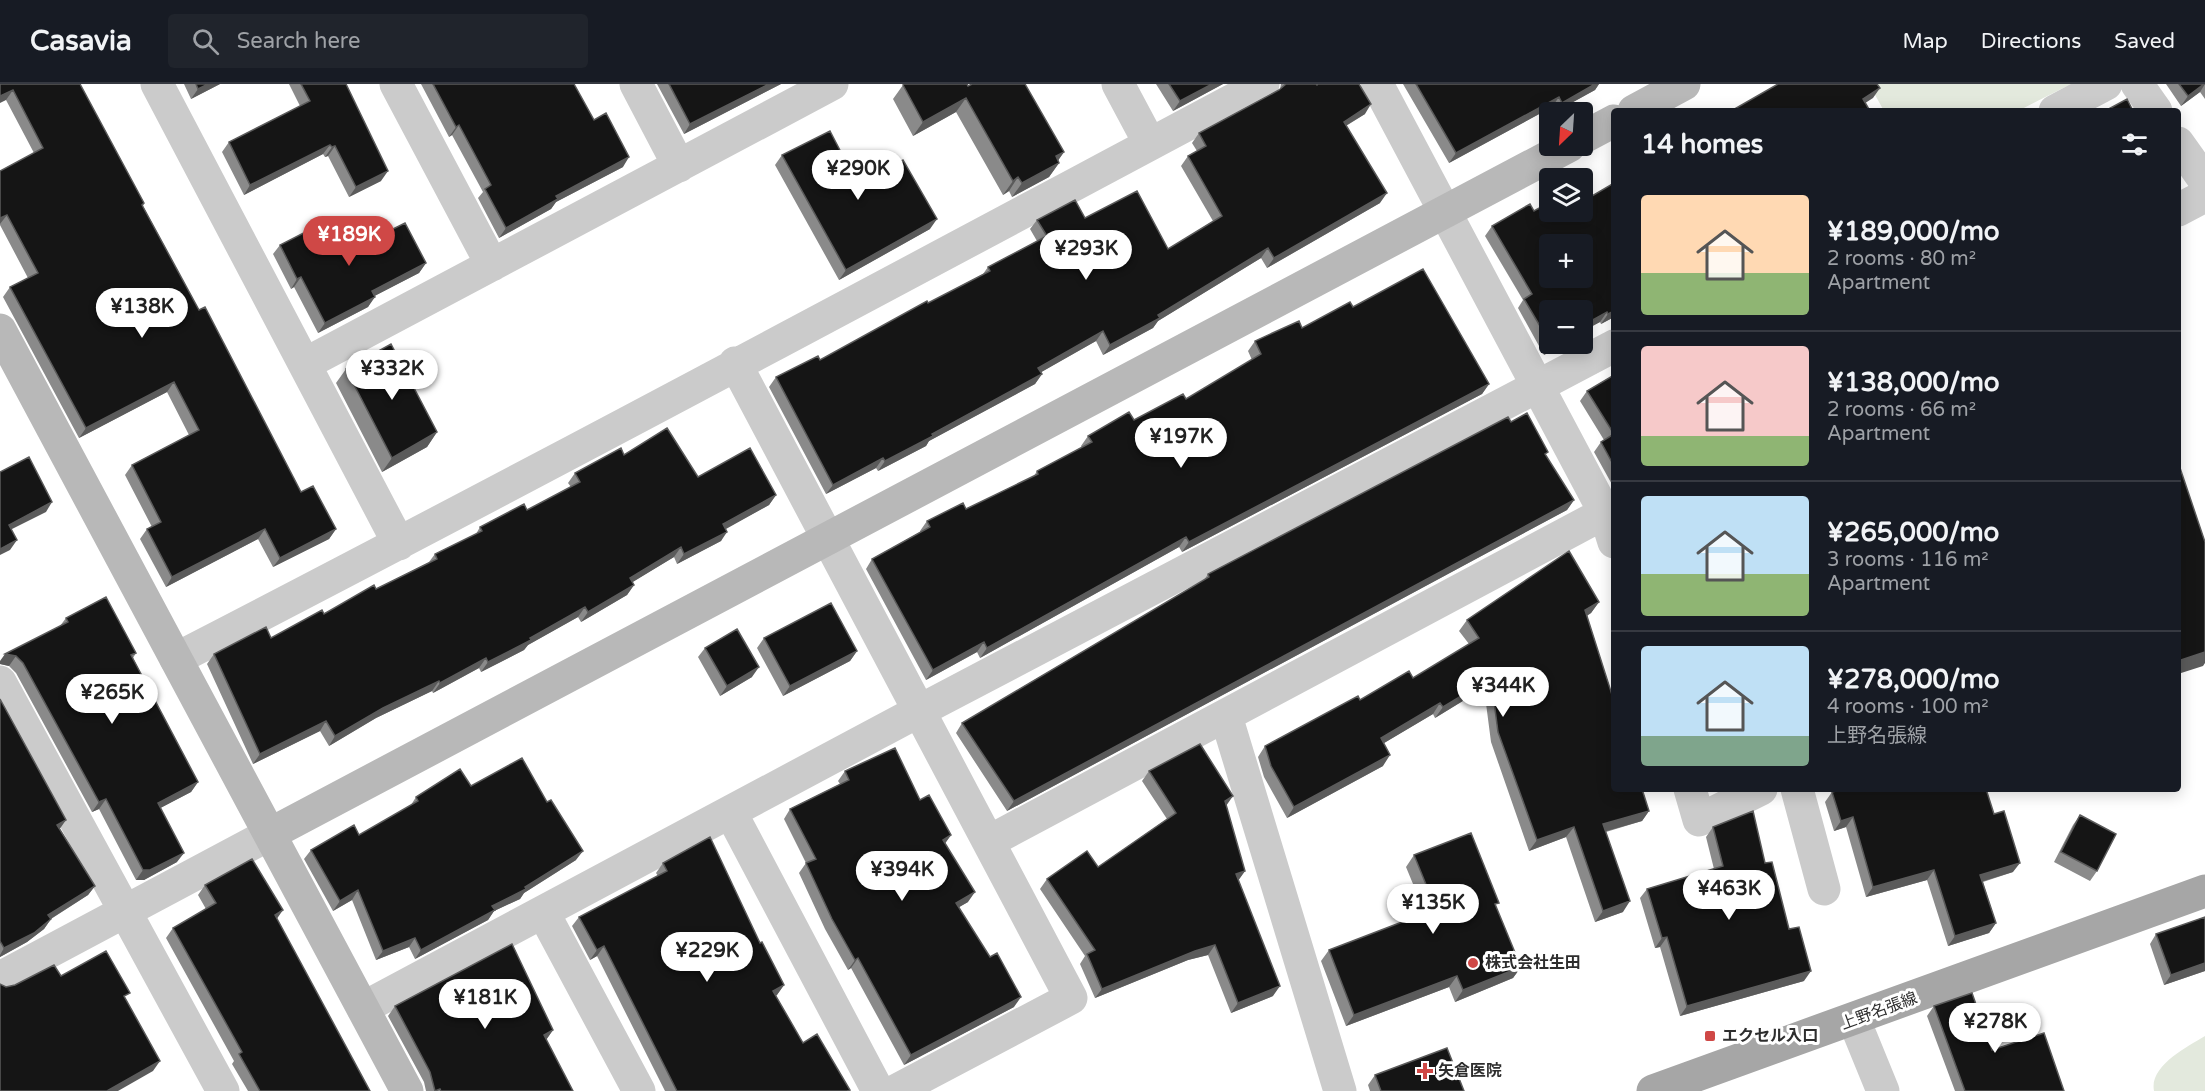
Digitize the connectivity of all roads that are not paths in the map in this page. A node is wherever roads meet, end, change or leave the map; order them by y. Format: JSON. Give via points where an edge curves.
{"nodes":[{"id":1,"x":157,"y":84,"type":"edge"},
{"id":2,"x":396,"y":84,"type":"edge"},
{"id":3,"x":636,"y":84,"type":"edge"},
{"id":4,"x":832,"y":84,"type":"edge"},
{"id":5,"x":1118,"y":84,"type":"edge"},
{"id":6,"x":1263,"y":84,"type":"edge"},
{"id":7,"x":1377,"y":84,"type":"edge"},
{"id":8,"x":1684,"y":84,"type":"edge"},
{"id":9,"x":2106,"y":84,"type":"edge"},
{"id":10,"x":2137,"y":84,"type":"edge"},
{"id":11,"x":1640,"y":108,"type":"edge"},
{"id":12,"x":2061,"y":108,"type":"edge"},
{"id":13,"x":2154,"y":108,"type":"edge"},
{"id":14,"x":1611,"y":124,"type":"edge"},
{"id":15,"x":1593,"y":132,"type":"edge"},
{"id":16,"x":1150,"y":144,"type":"junction"},
{"id":17,"x":2181,"y":147,"type":"edge"},
{"id":18,"x":1550,"y":156,"type":"edge"},
{"id":19,"x":679,"y":166,"type":"junction"},
{"id":20,"x":2205,"y":181,"type":"edge"},
{"id":21,"x":2205,"y":196,"type":"edge"},
{"id":22,"x":2181,"y":208,"type":"edge"},
{"id":23,"x":1445,"y":211,"type":"junction"},
{"id":24,"x":492,"y":266,"type":"junction"},
{"id":25,"x":0,"y":330,"type":"edge"},
{"id":26,"x":1611,"y":348,"type":"edge"},
{"id":27,"x":735,"y":363,"type":"junction"},
{"id":28,"x":305,"y":364,"type":"junction"},
{"id":29,"x":1536,"y":387,"type":"junction"},
{"id":30,"x":1611,"y":521,"type":"edge"},
{"id":31,"x":827,"y":539,"type":"junction"},
{"id":32,"x":399,"y":544,"type":"junction"},
{"id":33,"x":176,"y":659,"type":"junction"},
{"id":34,"x":0,"y":682,"type":"edge"},
{"id":35,"x":919,"y":711,"type":"junction"},
{"id":36,"x":1226,"y":716,"type":"junction"},
{"id":37,"x":1691,"y":792,"type":"edge"},
{"id":38,"x":1755,"y":792,"type":"edge"},
{"id":39,"x":1798,"y":792,"type":"edge"},
{"id":40,"x":731,"y":813,"type":"junction"},
{"id":41,"x":270,"y":834,"type":"junction"},
{"id":42,"x":990,"y":841,"type":"junction"},
{"id":43,"x":1824,"y":889,"type":"dead end"},
{"id":44,"x":2205,"y":891,"type":"edge"},
{"id":45,"x":124,"y":912,"type":"junction"},
{"id":46,"x":543,"y":912,"type":"junction"},
{"id":47,"x":0,"y":978,"type":"edge"},
{"id":48,"x":363,"y":1008,"type":"junction"},
{"id":49,"x":1854,"y":1020,"type":"junction"},
{"id":50,"x":223,"y":1091,"type":"edge"},
{"id":51,"x":407,"y":1091,"type":"edge"},
{"id":52,"x":639,"y":1091,"type":"edge"},
{"id":53,"x":878,"y":1091,"type":"edge"},
{"id":54,"x":896,"y":1091,"type":"edge"},
{"id":55,"x":1340,"y":1091,"type":"edge"},
{"id":56,"x":1653,"y":1091,"type":"edge"},
{"id":57,"x":1882,"y":1091,"type":"edge"}],
"edges":[{"from":1,"to":28,"type":"street"},
{"from":2,"to":24,"type":"street"},
{"from":3,"to":19,"type":"street"},
{"from":4,"to":19,"type":"street"},
{"from":5,"to":16,"type":"street"},
{"from":6,"to":16,"type":"street"},
{"from":7,"to":23,"type":"street"},
{"from":8,"to":11,"type":"street"},
{"from":9,"to":12,"type":"street"},
{"from":10,"to":13,"type":"street"},
{"from":14,"to":15,"type":"street"},
{"from":16,"to":27,"type":"street"},
{"from":17,"to":20,"type":"street"},
{"from":18,"to":23,"type":"street"},
{"from":19,"to":24,"type":"street"},
{"from":21,"to":22,"type":"street"},
{"from":23,"to":29,"type":"street"},
{"from":23,"to":31,"type":"street"},
{"from":24,"to":28,"type":"street"},
{"from":25,"to":33,"type":"street"},
{"from":26,"to":29,"type":"street"},
{"from":27,"to":31,"type":"street"},
{"from":27,"to":32,"type":"street"},
{"from":28,"to":32,"type":"street"},
{"from":29,"to":30,"type":"street"},
{"from":29,"to":35,"type":"street"},
{"from":30,"to":36,"type":"street"},
{"from":31,"to":35,"type":"street"},
{"from":31,"to":41,"type":"street"},
{"from":32,"to":33,"type":"street"},
{"from":33,"to":41,"type":"street"},
{"from":34,"to":45,"type":"street"},
{"from":35,"to":40,"type":"street"},
{"from":35,"to":42,"type":"street"},
{"from":36,"to":42,"type":"street"},
{"from":36,"to":55,"type":"street"},
{"from":37,"to":38,"type":"street","via":[[1699,820]]},
{"from":39,"to":43,"type":"street"},
{"from":40,"to":46,"type":"street"},
{"from":40,"to":53,"type":"street"},
{"from":41,"to":45,"type":"street"},
{"from":41,"to":48,"type":"street"},
{"from":42,"to":54,"type":"street","via":[[1071,998]]},
{"from":44,"to":49,"type":"main road","name":"上野名張線"},
{"from":45,"to":47,"type":"street"},
{"from":45,"to":50,"type":"street"},
{"from":46,"to":48,"type":"street"},
{"from":46,"to":52,"type":"street"},
{"from":48,"to":51,"type":"street"},
{"from":49,"to":56,"type":"main road","name":"上野名張線"},
{"from":49,"to":57,"type":"street"}]}
